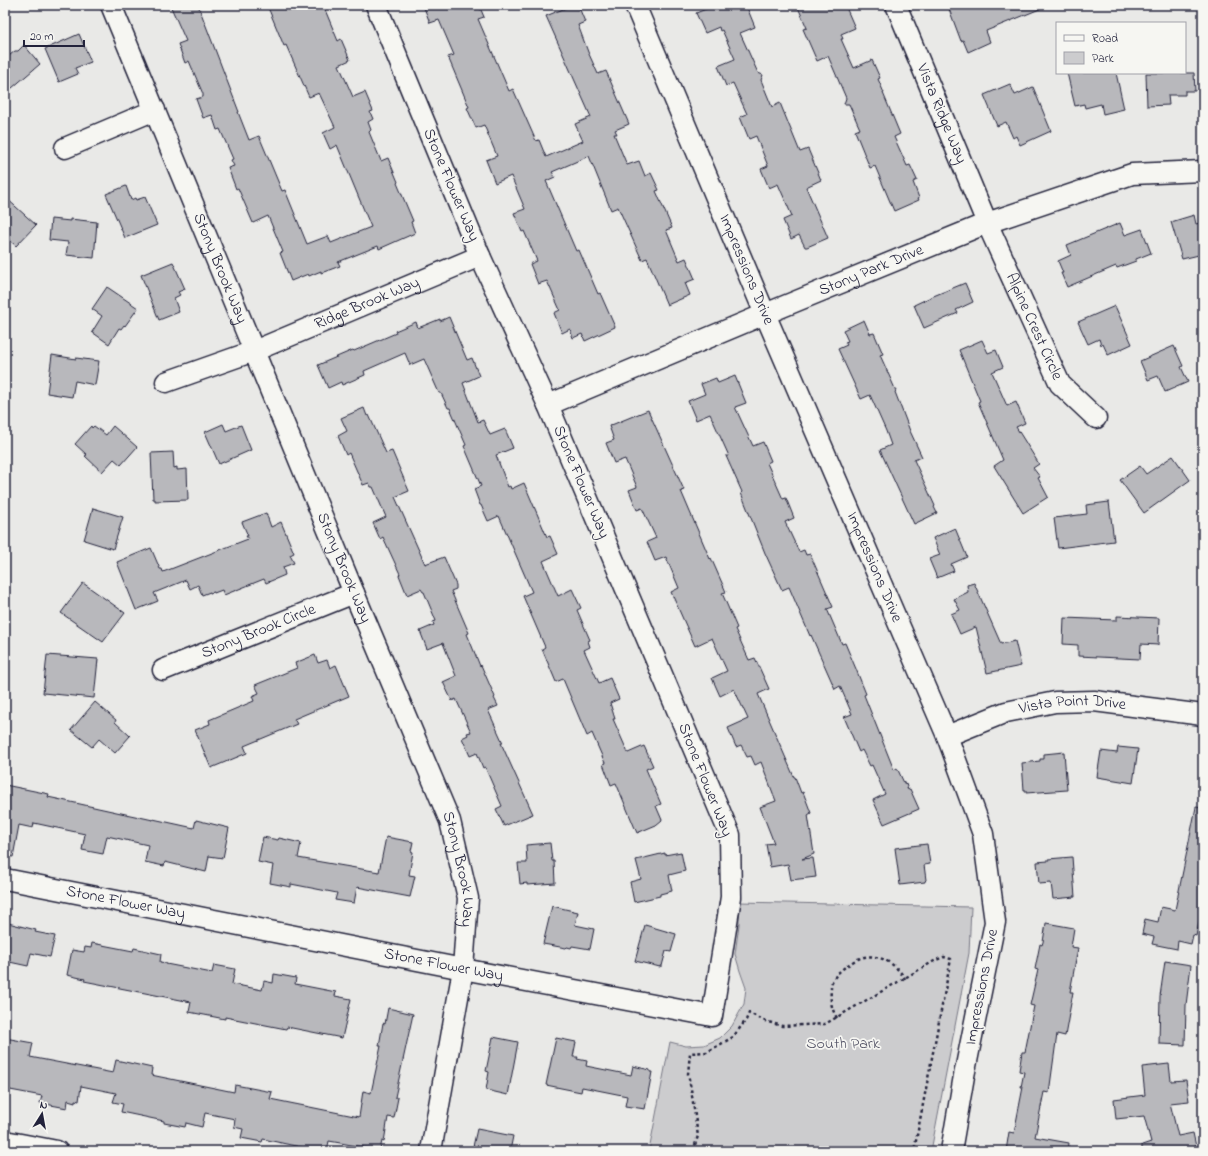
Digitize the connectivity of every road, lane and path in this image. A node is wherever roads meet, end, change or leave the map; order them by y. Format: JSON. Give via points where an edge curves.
{"nodes":[{"id":1,"x":111,"y":5,"type":"edge"},
{"id":2,"x":376,"y":5,"type":"edge"},
{"id":3,"x":635,"y":5,"type":"edge"},
{"id":4,"x":896,"y":5,"type":"edge"},
{"id":5,"x":155,"y":110,"type":"junction"},
{"id":6,"x":65,"y":148,"type":"dead end"},
{"id":7,"x":1203,"y":171,"type":"edge"},
{"id":8,"x":987,"y":223,"type":"junction"},
{"id":9,"x":480,"y":256,"type":"junction"},
{"id":10,"x":765,"y":314,"type":"junction"},
{"id":11,"x":254,"y":351,"type":"junction"},
{"id":12,"x":166,"y":382,"type":"dead end"},
{"id":13,"x":548,"y":405,"type":"junction"},
{"id":14,"x":1096,"y":418,"type":"dead end"},
{"id":15,"x":354,"y":593,"type":"junction"},
{"id":16,"x":163,"y":670,"type":"dead end"},
{"id":17,"x":1203,"y":714,"type":"edge"},
{"id":18,"x":947,"y":736,"type":"junction"},
{"id":19,"x":5,"y":879,"type":"edge"},
{"id":20,"x":463,"y":969,"type":"junction"},
{"id":21,"x":905,"y":979,"type":"junction"},
{"id":22,"x":837,"y":1018,"type":"junction"},
{"id":23,"x":5,"y":1142,"type":"edge"},
{"id":24,"x":57,"y":1151,"type":"edge"},
{"id":25,"x":431,"y":1151,"type":"edge"},
{"id":26,"x":693,"y":1151,"type":"edge"},
{"id":27,"x":914,"y":1151,"type":"edge"},
{"id":28,"x":951,"y":1151,"type":"edge"}],
"edges":[{"from":1,"to":5,"type":"street","name":"Stony Brook Way"},
{"from":2,"to":9,"type":"street","name":"Stone Flower Way"},
{"from":3,"to":10,"type":"street","name":"Impressions Drive"},
{"from":4,"to":8,"type":"street","name":"Vista Ridge Way"},
{"from":5,"to":6,"type":"street"},
{"from":5,"to":11,"type":"street","name":"Stony Brook Way"},
{"from":7,"to":8,"type":"street","name":"Stony Park Drive","via":[[1132,174]]},
{"from":8,"to":10,"type":"street","name":"Stony Park Drive"},
{"from":8,"to":14,"type":"street","name":"Alpine Crest Circle","via":[[1060,384]]},
{"from":9,"to":11,"type":"street","name":"Ridge Brook Way"},
{"from":9,"to":13,"type":"street","name":"Stone Flower Way"},
{"from":10,"to":13,"type":"street","name":"Stony Park Drive"},
{"from":10,"to":18,"type":"street","name":"Impressions Drive"},
{"from":11,"to":12,"type":"street","name":"Ridge Brook Way"},
{"from":11,"to":15,"type":"street","name":"Stony Brook Way"},
{"from":13,"to":20,"type":"street","name":"Stone Flower Way","via":[[730,835],[731,897],[712,1016]]},
{"from":15,"to":16,"type":"street","name":"Stony Brook Circle"},
{"from":15,"to":20,"type":"street","name":"Stony Brook Way","via":[[450,821],[468,898]]},
{"from":17,"to":18,"type":"street","name":"Vista Point Drive","via":[[1094,701],[1055,702],[1006,712]]},
{"from":18,"to":28,"type":"street","name":"Impressions Drive","via":[[983,834],[996,922]]},
{"from":19,"to":20,"type":"street","name":"Stone Flower Way"},
{"from":20,"to":25,"type":"street","name":"Stony Brook Way"},
{"from":21,"to":22,"type":"path"},
{"from":21,"to":22,"type":"path","via":[[892,963],[870,957],[859,958],[841,970],[832,981],[830,1000]]},
{"from":21,"to":27,"type":"path","via":[[936,960],[951,959]]},
{"from":22,"to":26,"type":"path","via":[[825,1024],[782,1026],[749,1013],[733,1037],[707,1052],[690,1053],[688,1074],[698,1136]]},
{"from":23,"to":24,"type":"street"}]}
